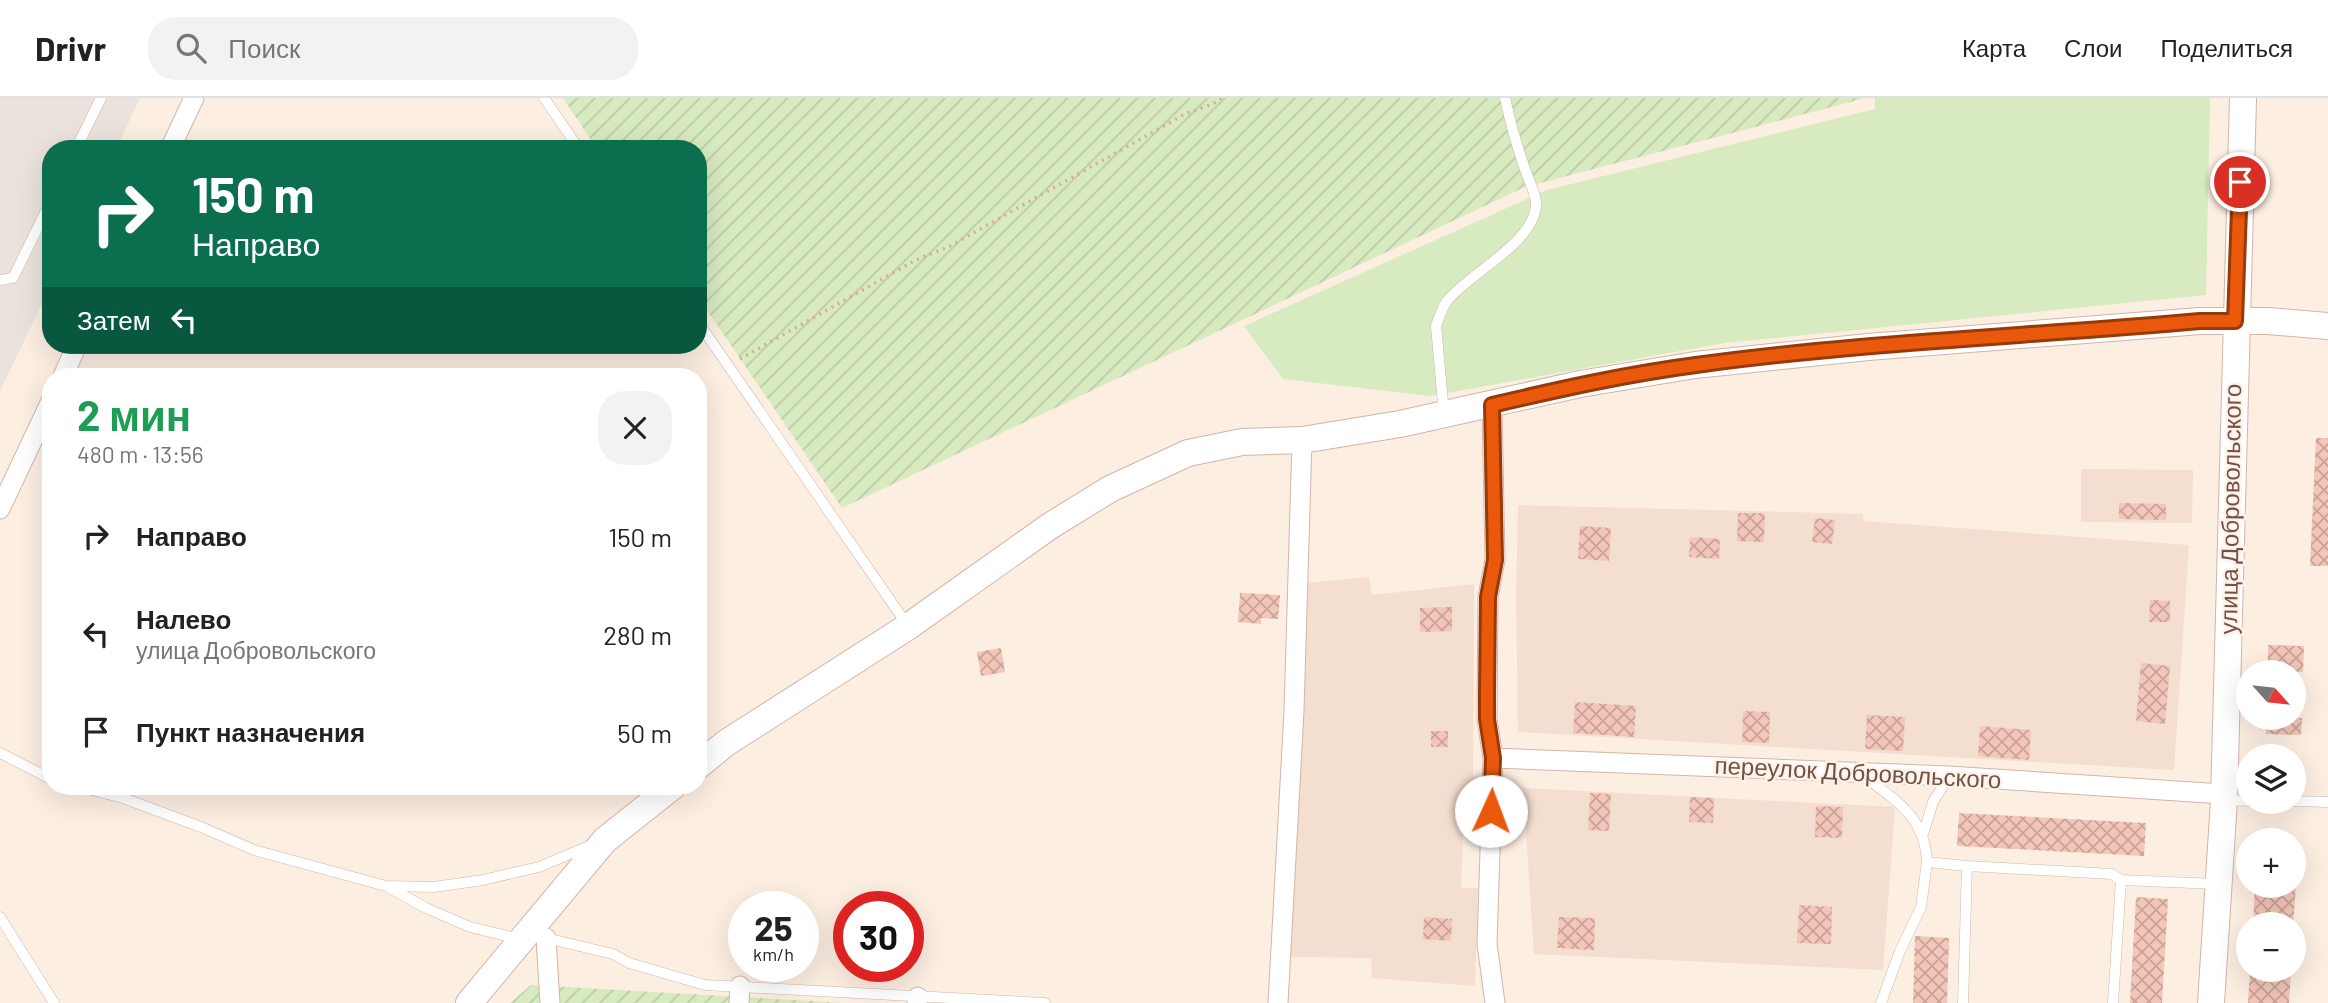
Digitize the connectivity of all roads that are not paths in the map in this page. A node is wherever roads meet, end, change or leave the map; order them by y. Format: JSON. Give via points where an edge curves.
{"nodes":[{"id":1,"x":101,"y":98,"type":"edge"},
{"id":2,"x":194,"y":98,"type":"edge"},
{"id":3,"x":544,"y":98,"type":"edge"},
{"id":4,"x":1505,"y":98,"type":"edge"},
{"id":5,"x":2243,"y":98,"type":"edge"},
{"id":6,"x":80,"y":140,"type":"edge"},
{"id":7,"x":174,"y":140,"type":"edge"},
{"id":8,"x":573,"y":140,"type":"edge"},
{"id":9,"x":42,"y":219,"type":"edge"},
{"id":10,"x":0,"y":280,"type":"edge"},
{"id":11,"x":2235,"y":321,"type":"junction"},
{"id":12,"x":2328,"y":326,"type":"edge"},
{"id":13,"x":707,"y":334,"type":"edge"},
{"id":14,"x":1492,"y":405,"type":"junction"},
{"id":15,"x":1444,"y":414,"type":"junction"},
{"id":16,"x":42,"y":420,"type":"edge"},
{"id":17,"x":1302,"y":440,"type":"junction"},
{"id":18,"x":0,"y":509,"type":"edge"},
{"id":19,"x":909,"y":626,"type":"junction"},
{"id":20,"x":0,"y":753,"type":"edge"},
{"id":21,"x":1493,"y":758,"type":"junction"},
{"id":22,"x":707,"y":759,"type":"edge"},
{"id":23,"x":1858,"y":773,"type":"junction"},
{"id":24,"x":42,"y":774,"type":"edge"},
{"id":25,"x":1949,"y":776,"type":"junction"},
{"id":26,"x":115,"y":795,"type":"edge"},
{"id":27,"x":662,"y":795,"type":"edge"},
{"id":28,"x":2232,"y":799,"type":"edge"},
{"id":29,"x":2306,"y":801,"type":"edge"},
{"id":30,"x":2328,"y":802,"type":"edge"},
{"id":31,"x":1923,"y":834,"type":"junction"},
{"id":32,"x":605,"y":840,"type":"junction"},
{"id":33,"x":1927,"y":862,"type":"junction"},
{"id":34,"x":1967,"y":866,"type":"junction"},
{"id":35,"x":2121,"y":880,"type":"junction"},
{"id":36,"x":2218,"y":884,"type":"junction"},
{"id":37,"x":386,"y":886,"type":"junction"},
{"id":38,"x":0,"y":917,"type":"edge"},
{"id":39,"x":534,"y":939,"type":"junction"},
{"id":40,"x":739,"y":995,"type":"edge"},
{"id":41,"x":917,"y":1000,"type":"edge"},
{"id":42,"x":54,"y":1003,"type":"edge"},
{"id":43,"x":469,"y":1003,"type":"edge"},
{"id":44,"x":550,"y":1003,"type":"edge"},
{"id":45,"x":1045,"y":1003,"type":"edge"},
{"id":46,"x":1278,"y":1003,"type":"edge"},
{"id":47,"x":1495,"y":1003,"type":"edge"},
{"id":48,"x":1881,"y":1003,"type":"edge"},
{"id":49,"x":1964,"y":1003,"type":"edge"},
{"id":50,"x":2113,"y":1003,"type":"edge"},
{"id":51,"x":2211,"y":1003,"type":"edge"}],
"edges":[{"from":1,"to":6,"type":"lane"},
{"from":2,"to":7,"type":"street"},
{"from":3,"to":8,"type":"lane"},
{"from":4,"to":15,"type":"lane","via":[[1536,202],[1521,237],[1447,302],[1436,326]]},
{"from":5,"to":11,"type":"street","name":"улица Добровольского"},
{"from":9,"to":10,"type":"lane","via":[[13,278]]},
{"from":11,"to":12,"type":"street"},
{"from":11,"to":14,"type":"street","via":[[1868,346],[1695,365],[1580,384]]},
{"from":11,"to":28,"type":"street","name":"улица Добровольского"},
{"from":13,"to":19,"type":"lane"},
{"from":14,"to":15,"type":"street"},
{"from":14,"to":21,"type":"street","via":[[1495,560],[1488,597],[1487,719]]},
{"from":15,"to":17,"type":"street"},
{"from":16,"to":18,"type":"street"},
{"from":17,"to":19,"type":"street","via":[[1242,442],[1188,453],[1110,489]]},
{"from":17,"to":46,"type":"street","via":[[1294,711]]},
{"from":19,"to":22,"type":"street"},
{"from":20,"to":24,"type":"lane"},
{"from":21,"to":23,"type":"street","name":"переулок Добровольского"},
{"from":21,"to":47,"type":"street","via":[[1487,944]]},
{"from":23,"to":25,"type":"street","name":"переулок Добровольского"},
{"from":23,"to":31,"type":"lane","via":[[1903,805]]},
{"from":25,"to":28,"type":"street","name":"переулок Добровольского"},
{"from":25,"to":31,"type":"lane","via":[[1933,802]]},
{"from":26,"to":37,"type":"lane","via":[[254,850]]},
{"from":27,"to":32,"type":"street"},
{"from":28,"to":36,"type":"street","name":"улица Добровольского"},
{"from":29,"to":30,"type":"lane"},
{"from":31,"to":33,"type":"lane"},
{"from":32,"to":37,"type":"lane","via":[[539,867],[483,880],[434,887]]},
{"from":32,"to":39,"type":"street"},
{"from":33,"to":34,"type":"lane"},
{"from":33,"to":48,"type":"lane","via":[[1921,907]]},
{"from":34,"to":35,"type":"lane","via":[[2112,874]]},
{"from":34,"to":49,"type":"lane"},
{"from":35,"to":36,"type":"lane"},
{"from":35,"to":50,"type":"lane"},
{"from":36,"to":51,"type":"street","name":"улица Добровольского"},
{"from":37,"to":39,"type":"lane","via":[[470,927]]},
{"from":38,"to":42,"type":"lane"},
{"from":39,"to":40,"type":"lane","via":[[613,954],[653,971]]},
{"from":39,"to":43,"type":"street"},
{"from":39,"to":44,"type":"street"},
{"from":40,"to":41,"type":"lane"},
{"from":41,"to":45,"type":"lane"}]}
